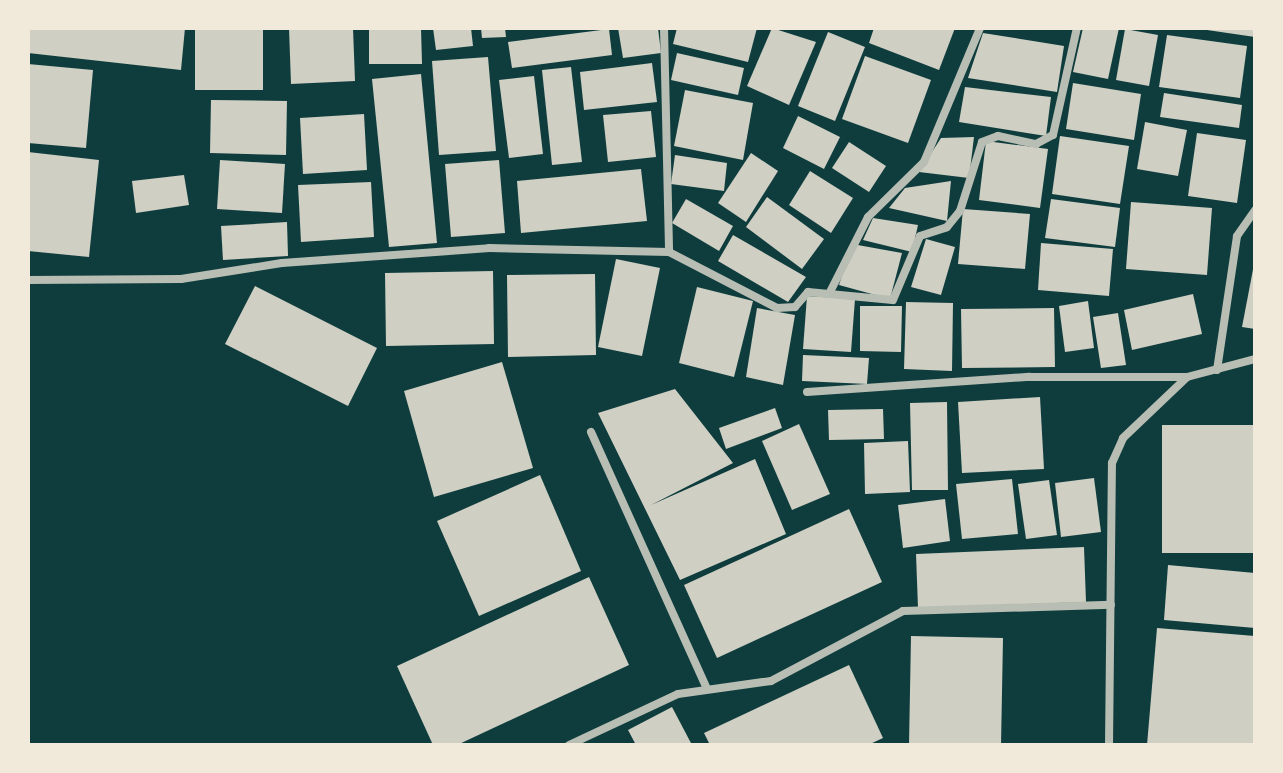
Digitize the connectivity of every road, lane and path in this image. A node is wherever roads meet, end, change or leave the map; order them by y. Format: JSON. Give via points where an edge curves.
{"nodes":[{"id":1,"x":664,"y":28,"type":"edge"},
{"id":2,"x":980,"y":28,"type":"edge"},
{"id":3,"x":1077,"y":28,"type":"edge"},
{"id":4,"x":1255,"y":210,"type":"edge"},
{"id":5,"x":669,"y":252,"type":"junction"},
{"id":6,"x":28,"y":280,"type":"edge"},
{"id":7,"x":830,"y":292,"type":"junction"},
{"id":8,"x":1255,"y":359,"type":"edge"},
{"id":9,"x":1217,"y":370,"type":"junction"},
{"id":10,"x":1187,"y":377,"type":"junction"},
{"id":11,"x":807,"y":392,"type":"dead end"},
{"id":12,"x":591,"y":432,"type":"dead end"},
{"id":13,"x":1111,"y":605,"type":"junction"},
{"id":14,"x":706,"y":687,"type":"junction"},
{"id":15,"x":569,"y":745,"type":"edge"},
{"id":16,"x":1109,"y":745,"type":"edge"}],
"edges":[{"from":1,"to":5,"type":"street"},
{"from":2,"to":7,"type":"street","via":[[924,162],[868,217]]},
{"from":3,"to":7,"type":"street","via":[[1048,140],[982,142],[960,211],[947,227],[920,236],[899,297],[883,302]]},
{"from":4,"to":9,"type":"street","via":[[1237,236]]},
{"from":5,"to":6,"type":"street","via":[[489,248],[282,263],[181,279]]},
{"from":5,"to":7,"type":"street","via":[[777,308],[795,307],[808,292]]},
{"from":8,"to":9,"type":"street"},
{"from":9,"to":10,"type":"street"},
{"from":10,"to":11,"type":"street","via":[[1029,377]]},
{"from":10,"to":13,"type":"street","via":[[1123,438],[1112,463]]},
{"from":12,"to":14,"type":"street"},
{"from":13,"to":14,"type":"street","via":[[903,611],[771,681]]},
{"from":13,"to":16,"type":"street"},
{"from":14,"to":15,"type":"street"}]}
